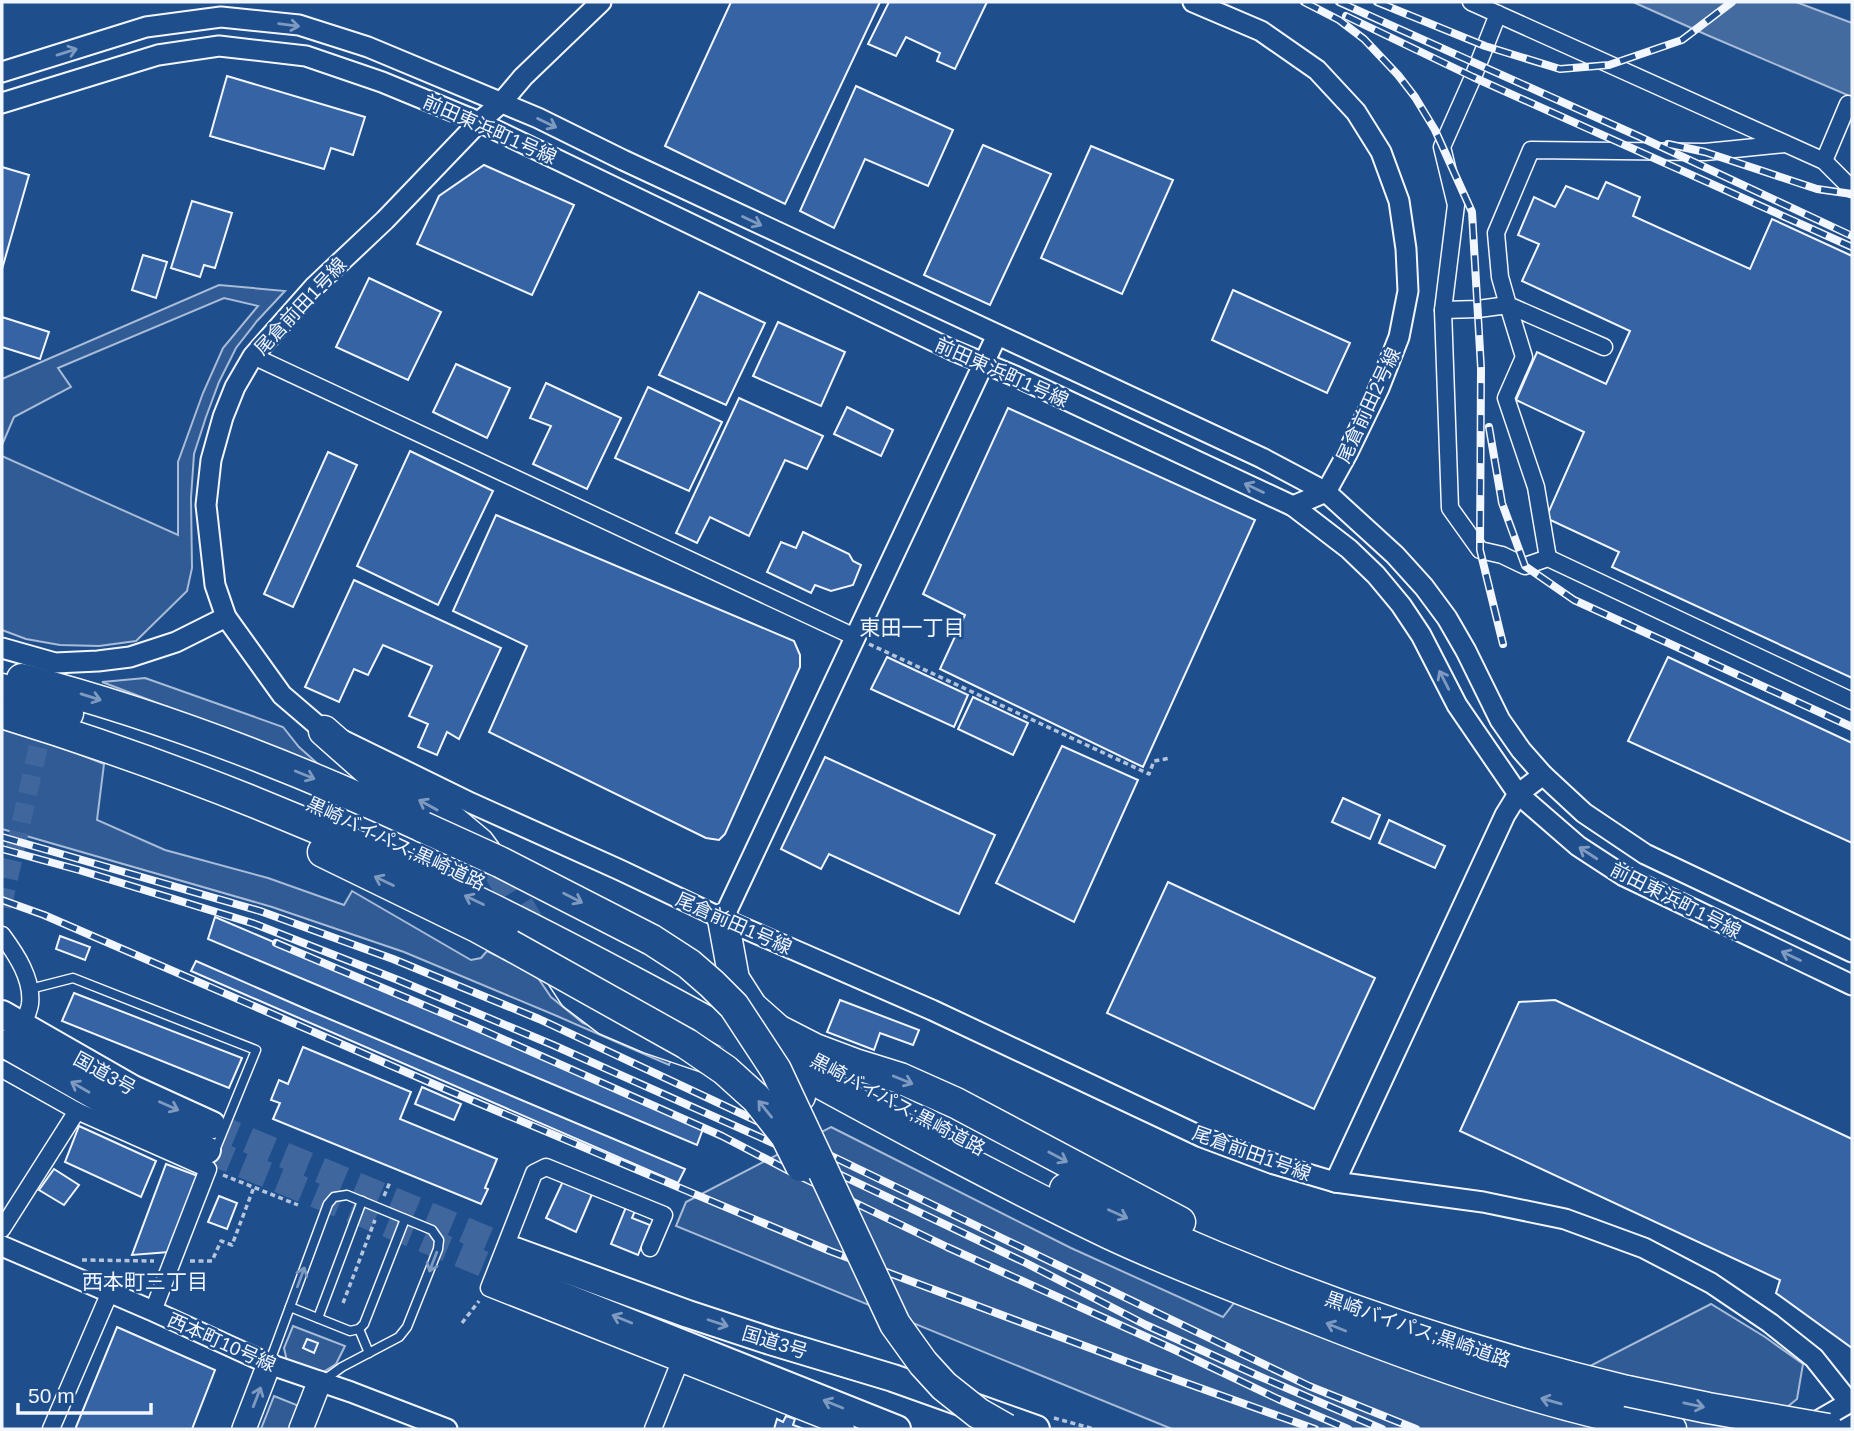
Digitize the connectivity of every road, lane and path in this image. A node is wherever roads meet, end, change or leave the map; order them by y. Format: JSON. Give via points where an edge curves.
{"nodes":[{"id":1,"x":601,"y":2,"type":"edge"},
{"id":2,"x":1193,"y":2,"type":"edge"},
{"id":3,"x":1471,"y":2,"type":"edge"},
{"id":4,"x":1498,"y":14,"type":"junction"},
{"id":5,"x":2,"y":72,"type":"edge"},
{"id":6,"x":1850,"y":97,"type":"edge"},
{"id":7,"x":2,"y":103,"type":"edge"},
{"id":8,"x":501,"y":103,"type":"junction"},
{"id":9,"x":479,"y":122,"type":"junction"},
{"id":10,"x":1785,"y":144,"type":"junction"},
{"id":11,"x":1824,"y":162,"type":"junction"},
{"id":12,"x":1852,"y":189,"type":"edge"},
{"id":13,"x":1508,"y":305,"type":"junction"},
{"id":14,"x":1443,"y":310,"type":"junction"},
{"id":15,"x":998,"y":335,"type":"junction"},
{"id":16,"x":1604,"y":347,"type":"dead end"},
{"id":17,"x":253,"y":356,"type":"junction"},
{"id":18,"x":985,"y":363,"type":"junction"},
{"id":19,"x":1326,"y":492,"type":"junction"},
{"id":20,"x":1293,"y":506,"type":"junction"},
{"id":21,"x":1548,"y":558,"type":"junction"},
{"id":22,"x":226,"y":617,"type":"junction"},
{"id":23,"x":855,"y":637,"type":"junction"},
{"id":24,"x":2,"y":648,"type":"edge"},
{"id":25,"x":2,"y":674,"type":"edge"},
{"id":26,"x":2,"y":689,"type":"edge"},
{"id":27,"x":1852,"y":701,"type":"edge"},
{"id":28,"x":13,"y":717,"type":"edge"},
{"id":29,"x":324,"y":731,"type":"junction"},
{"id":30,"x":1171,"y":758,"type":"dead end"},
{"id":31,"x":1543,"y":775,"type":"junction"},
{"id":32,"x":1518,"y":794,"type":"junction"},
{"id":33,"x":496,"y":867,"type":"tunnel mouth"},
{"id":34,"x":723,"y":919,"type":"junction"},
{"id":35,"x":2,"y":935,"type":"edge"},
{"id":36,"x":546,"y":952,"type":"tunnel mouth"},
{"id":37,"x":1852,"y":952,"type":"edge"},
{"id":38,"x":1852,"y":985,"type":"edge"},
{"id":39,"x":30,"y":989,"type":"junction"},
{"id":40,"x":12,"y":1020,"type":"edge"},
{"id":41,"x":2,"y":1043,"type":"edge"},
{"id":42,"x":2,"y":1069,"type":"edge"},
{"id":43,"x":77,"y":1111,"type":"junction"},
{"id":44,"x":209,"y":1148,"type":"junction"},
{"id":45,"x":390,"y":1182,"type":"dead end"},
{"id":46,"x":1335,"y":1182,"type":"junction"},
{"id":47,"x":362,"y":1201,"type":"junction"},
{"id":48,"x":298,"y":1205,"type":"dead end"},
{"id":49,"x":380,"y":1208,"type":"junction"},
{"id":50,"x":405,"y":1219,"type":"junction"},
{"id":51,"x":2,"y":1229,"type":"edge"},
{"id":52,"x":1113,"y":1235,"type":"junction"},
{"id":53,"x":2,"y":1246,"type":"edge"},
{"id":54,"x":650,"y":1248,"type":"dead end"},
{"id":55,"x":503,"y":1270,"type":"junction"},
{"id":56,"x":110,"y":1293,"type":"junction"},
{"id":57,"x":343,"y":1303,"type":"dead end"},
{"id":58,"x":290,"y":1307,"type":"junction"},
{"id":59,"x":153,"y":1311,"type":"junction"},
{"id":60,"x":1375,"y":1317,"type":"junction"},
{"id":61,"x":318,"y":1318,"type":"junction"},
{"id":62,"x":462,"y":1323,"type":"dead end"},
{"id":63,"x":359,"y":1329,"type":"junction"},
{"id":64,"x":369,"y":1353,"type":"junction"},
{"id":65,"x":269,"y":1364,"type":"junction"},
{"id":66,"x":679,"y":1364,"type":"junction"},
{"id":67,"x":319,"y":1383,"type":"junction"},
{"id":68,"x":1851,"y":1402,"type":"edge"},
{"id":69,"x":51,"y":1429,"type":"edge"},
{"id":70,"x":244,"y":1429,"type":"edge"},
{"id":71,"x":301,"y":1429,"type":"edge"},
{"id":72,"x":447,"y":1429,"type":"edge"},
{"id":73,"x":653,"y":1429,"type":"edge"},
{"id":74,"x":846,"y":1429,"type":"edge"},
{"id":75,"x":897,"y":1429,"type":"edge"},
{"id":76,"x":972,"y":1429,"type":"edge"},
{"id":77,"x":1006,"y":1429,"type":"edge"},
{"id":78,"x":1036,"y":1429,"type":"edge"},
{"id":79,"x":1671,"y":1429,"type":"edge"},
{"id":80,"x":1803,"y":1429,"type":"edge"},
{"id":81,"x":1828,"y":1429,"type":"edge"}],
"edges":[{"from":1,"to":8,"type":"street"},
{"from":2,"to":19,"type":"street","name":"尾倉前田2号線","via":[[1261,31],[1317,70],[1356,113],[1381,152],[1399,201],[1408,291],[1399,337]]},
{"from":3,"to":4,"type":"street"},
{"from":4,"to":10,"type":"street"},
{"from":4,"to":14,"type":"street","via":[[1442,147],[1456,205]]},
{"from":5,"to":8,"type":"street","name":"前田東浜町1号線","one_way":true,"via":[[146,27],[222,17],[299,25],[368,47]]},
{"from":6,"to":11,"type":"street"},
{"from":7,"to":9,"type":"street","name":"前田東浜町1号線","via":[[158,55],[219,46],[306,56]]},
{"from":8,"to":9,"type":"street","name":"尾倉前田1号線"},
{"from":8,"to":15,"type":"street","name":"前田東浜町1号線","one_way":true},
{"from":9,"to":17,"type":"street","name":"尾倉前田1号線","via":[[314,287]]},
{"from":9,"to":18,"type":"street","name":"前田東浜町1号線"},
{"from":10,"to":11,"type":"street"},
{"from":10,"to":13,"type":"street","via":[[1705,152],[1531,150],[1496,233]]},
{"from":11,"to":12,"type":"street"},
{"from":13,"to":14,"type":"street"},
{"from":13,"to":16,"type":"street"},
{"from":13,"to":21,"type":"street","via":[[1524,357],[1506,398],[1536,487]]},
{"from":14,"to":21,"type":"street","via":[[1450,508],[1480,550],[1525,566]]},
{"from":15,"to":18,"type":"street"},
{"from":15,"to":19,"type":"street","name":"前田東浜町1号線","via":[[1251,452]]},
{"from":17,"to":22,"type":"street","name":"尾倉前田1号線","via":[[223,417],[211,460],[206,505],[215,585]]},
{"from":17,"to":23,"type":"street"},
{"from":20,"to":18,"type":"street","name":"前田東浜町1号線","one_way":true},
{"from":18,"to":23,"type":"street"},
{"from":19,"to":20,"type":"street"},
{"from":19,"to":31,"type":"street","name":"前田東浜町1号線","via":[[1424,587],[1466,651],[1500,720]]},
{"from":32,"to":20,"type":"street","name":"前田東浜町1号線","one_way":true,"via":[[1457,705],[1401,605],[1349,549]]},
{"from":21,"to":27,"type":"street"},
{"from":22,"to":24,"type":"street","via":[[176,642],[131,657],[54,671]]},
{"from":22,"to":29,"type":"street","name":"尾倉前田1号線","via":[[282,695]]},
{"from":23,"to":30,"type":"path","via":[[1149,774],[1154,761]]},
{"from":23,"to":34,"type":"street"},
{"from":25,"to":77,"type":"highway","one_way":true,"bridge":true,"via":[[157,718],[312,778],[512,867],[689,964],[734,1006],[776,1070],[895,1324],[944,1386]]},
{"from":26,"to":60,"type":"highway","name":"黒崎バイパス;黒崎道路","one_way":true,"via":[[271,786],[395,840],[502,891],[1011,1163],[1177,1240]]},
{"from":52,"to":28,"type":"highway","name":"黒崎バイパス;黒崎道路","one_way":true,"via":[[389,859],[263,805]]},
{"from":76,"to":28,"type":"highway","one_way":true,"bridge":true,"via":[[901,1362],[870,1311],[786,1136],[756,1098],[725,1070],[687,1044],[456,917],[158,776]]},
{"from":33,"to":29,"type":"highway","one_way":true,"via":[[479,843],[447,816],[376,777]]},
{"from":29,"to":34,"type":"street","name":"尾倉前田1号線"},
{"from":31,"to":32,"type":"street"},
{"from":31,"to":37,"type":"street","name":"前田東浜町1号線","via":[[1584,813],[1645,854]]},
{"from":38,"to":32,"type":"street","name":"前田東浜町1号線","one_way":true,"via":[[1624,876],[1578,846]]},
{"from":32,"to":46,"type":"street"},
{"from":34,"to":46,"type":"street","name":"尾倉前田1号線","via":[[932,1010],[1202,1137]]},
{"from":34,"to":60,"type":"highway","one_way":true,"via":[[734,979],[752,1007],[778,1030],[815,1049],[956,1103],[1245,1255]]},
{"from":35,"to":39,"type":"street","via":[[18,957]]},
{"from":36,"to":52,"type":"highway","via":[[574,995],[607,1020],[740,1069],[997,1192]]},
{"from":39,"to":40,"type":"street","via":[[30,1005]]},
{"from":39,"to":44,"type":"lane","via":[[73,978],[256,1050]]},
{"from":40,"to":44,"type":"highway","name":"国道3号","one_way":true,"via":[[133,1089]]},
{"from":44,"to":41,"type":"highway","name":"国道3号","one_way":true,"via":[[123,1112]]},
{"from":42,"to":43,"type":"street"},
{"from":43,"to":44,"type":"street"},
{"from":43,"to":51,"type":"street"},
{"from":44,"to":48,"type":"path"},
{"from":44,"to":59,"type":"street"},
{"from":45,"to":49,"type":"path"},
{"from":46,"to":68,"type":"street","name":"尾倉前田1号線","via":[[1483,1202],[1565,1219],[1644,1248],[1711,1283],[1770,1323],[1814,1358]]},
{"from":47,"to":49,"type":"lane"},
{"from":58,"to":47,"type":"lane","one_way":true,"via":[[328,1204],[334,1197],[347,1195]]},
{"from":47,"to":61,"type":"lane"},
{"from":49,"to":50,"type":"lane"},
{"from":49,"to":57,"type":"path"},
{"from":50,"to":63,"type":"lane"},
{"from":50,"to":64,"type":"lane","one_way":true,"via":[[432,1230],[439,1240],[438,1249],[407,1327],[399,1337]]},
{"from":79,"to":52,"type":"highway","name":"黒崎バイパス;黒崎道路","one_way":true,"via":[[1617,1419],[1482,1380],[1375,1342]]},
{"from":53,"to":56,"type":"street","name":"西本町10号線"},
{"from":54,"to":55,"type":"street","via":[[664,1215],[546,1167],[534,1173]]},
{"from":55,"to":62,"type":"path"},
{"from":55,"to":66,"type":"street"},
{"from":75,"to":55,"type":"highway","name":"国道3号","one_way":true},
{"from":55,"to":78,"type":"highway","name":"国道3号","one_way":true,"via":[[688,1314],[893,1378]]},
{"from":56,"to":59,"type":"street","name":"西本町10号線"},
{"from":56,"to":69,"type":"street"},
{"from":58,"to":61,"type":"lane"},
{"from":58,"to":65,"type":"lane"},
{"from":59,"to":65,"type":"street","name":"西本町10号線"},
{"from":60,"to":81,"type":"highway","name":"黒崎バイパス;黒崎道路","one_way":true,"bridge":true,"via":[[1496,1357],[1627,1391]]},
{"from":61,"to":63,"type":"lane","via":[[350,1331]]},
{"from":63,"to":64,"type":"lane"},
{"from":64,"to":67,"type":"lane"},
{"from":65,"to":67,"type":"street","name":"西本町10号線"},
{"from":70,"to":65,"type":"main road","one_way":true},
{"from":66,"to":73,"type":"street"},
{"from":66,"to":74,"type":"street"},
{"from":67,"to":71,"type":"main road"},
{"from":67,"to":72,"type":"street","name":"西本町10号線"},
{"from":68,"to":80,"type":"street"}]}
